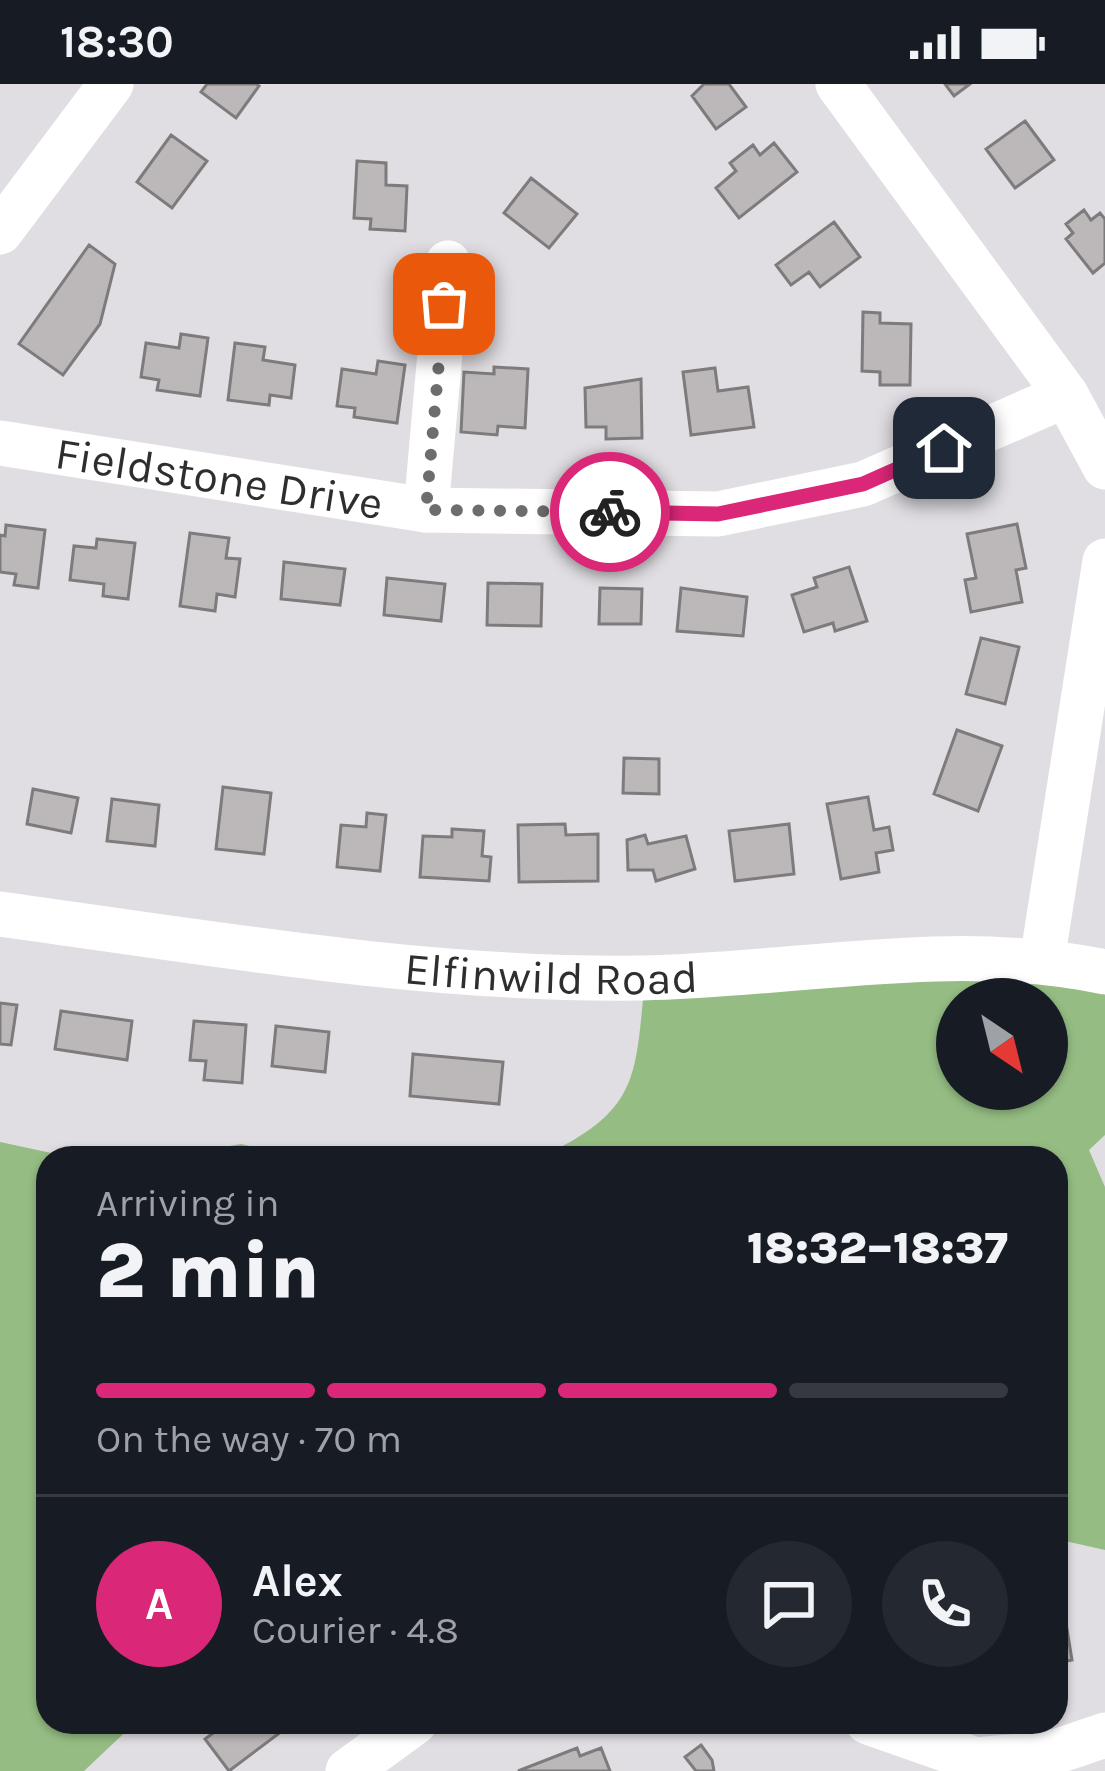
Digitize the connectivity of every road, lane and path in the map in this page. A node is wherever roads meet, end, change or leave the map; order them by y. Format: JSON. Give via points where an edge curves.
{"nodes":[{"id":1,"x":111,"y":84,"type":"edge"},
{"id":2,"x":838,"y":84,"type":"edge"},
{"id":3,"x":0,"y":232,"type":"edge"},
{"id":4,"x":448,"y":263,"type":"dead end"},
{"id":5,"x":1066,"y":394,"type":"junction"},
{"id":6,"x":0,"y":443,"type":"edge"},
{"id":7,"x":1105,"y":467,"type":"edge"},
{"id":8,"x":426,"y":510,"type":"junction"},
{"id":9,"x":1105,"y":561,"type":"edge"},
{"id":10,"x":0,"y":914,"type":"edge"},
{"id":11,"x":1042,"y":961,"type":"junction"},
{"id":12,"x":1105,"y":972,"type":"edge"},
{"id":13,"x":399,"y":1734,"type":"edge"},
{"id":14,"x":902,"y":1734,"type":"edge"},
{"id":15,"x":1105,"y":1735,"type":"edge"},
{"id":16,"x":1008,"y":1765,"type":"edge"},
{"id":17,"x":348,"y":1771,"type":"edge"}],
"edges":[{"from":1,"to":3,"type":"street"},
{"from":2,"to":5,"type":"street"},
{"from":4,"to":8,"type":"street"},
{"from":5,"to":7,"type":"street"},
{"from":5,"to":8,"type":"street","name":"Fieldstone Drive","via":[[863,484],[718,514]]},
{"from":6,"to":8,"type":"street","name":"Fieldstone Drive"},
{"from":9,"to":11,"type":"street"},
{"from":10,"to":11,"type":"street","name":"Elfinwild Road","via":[[562,977],[914,959]]},
{"from":11,"to":12,"type":"street","name":"Elfinwild Road"},
{"from":13,"to":17,"type":"street"},
{"from":14,"to":16,"type":"street"},
{"from":15,"to":16,"type":"street"}]}
